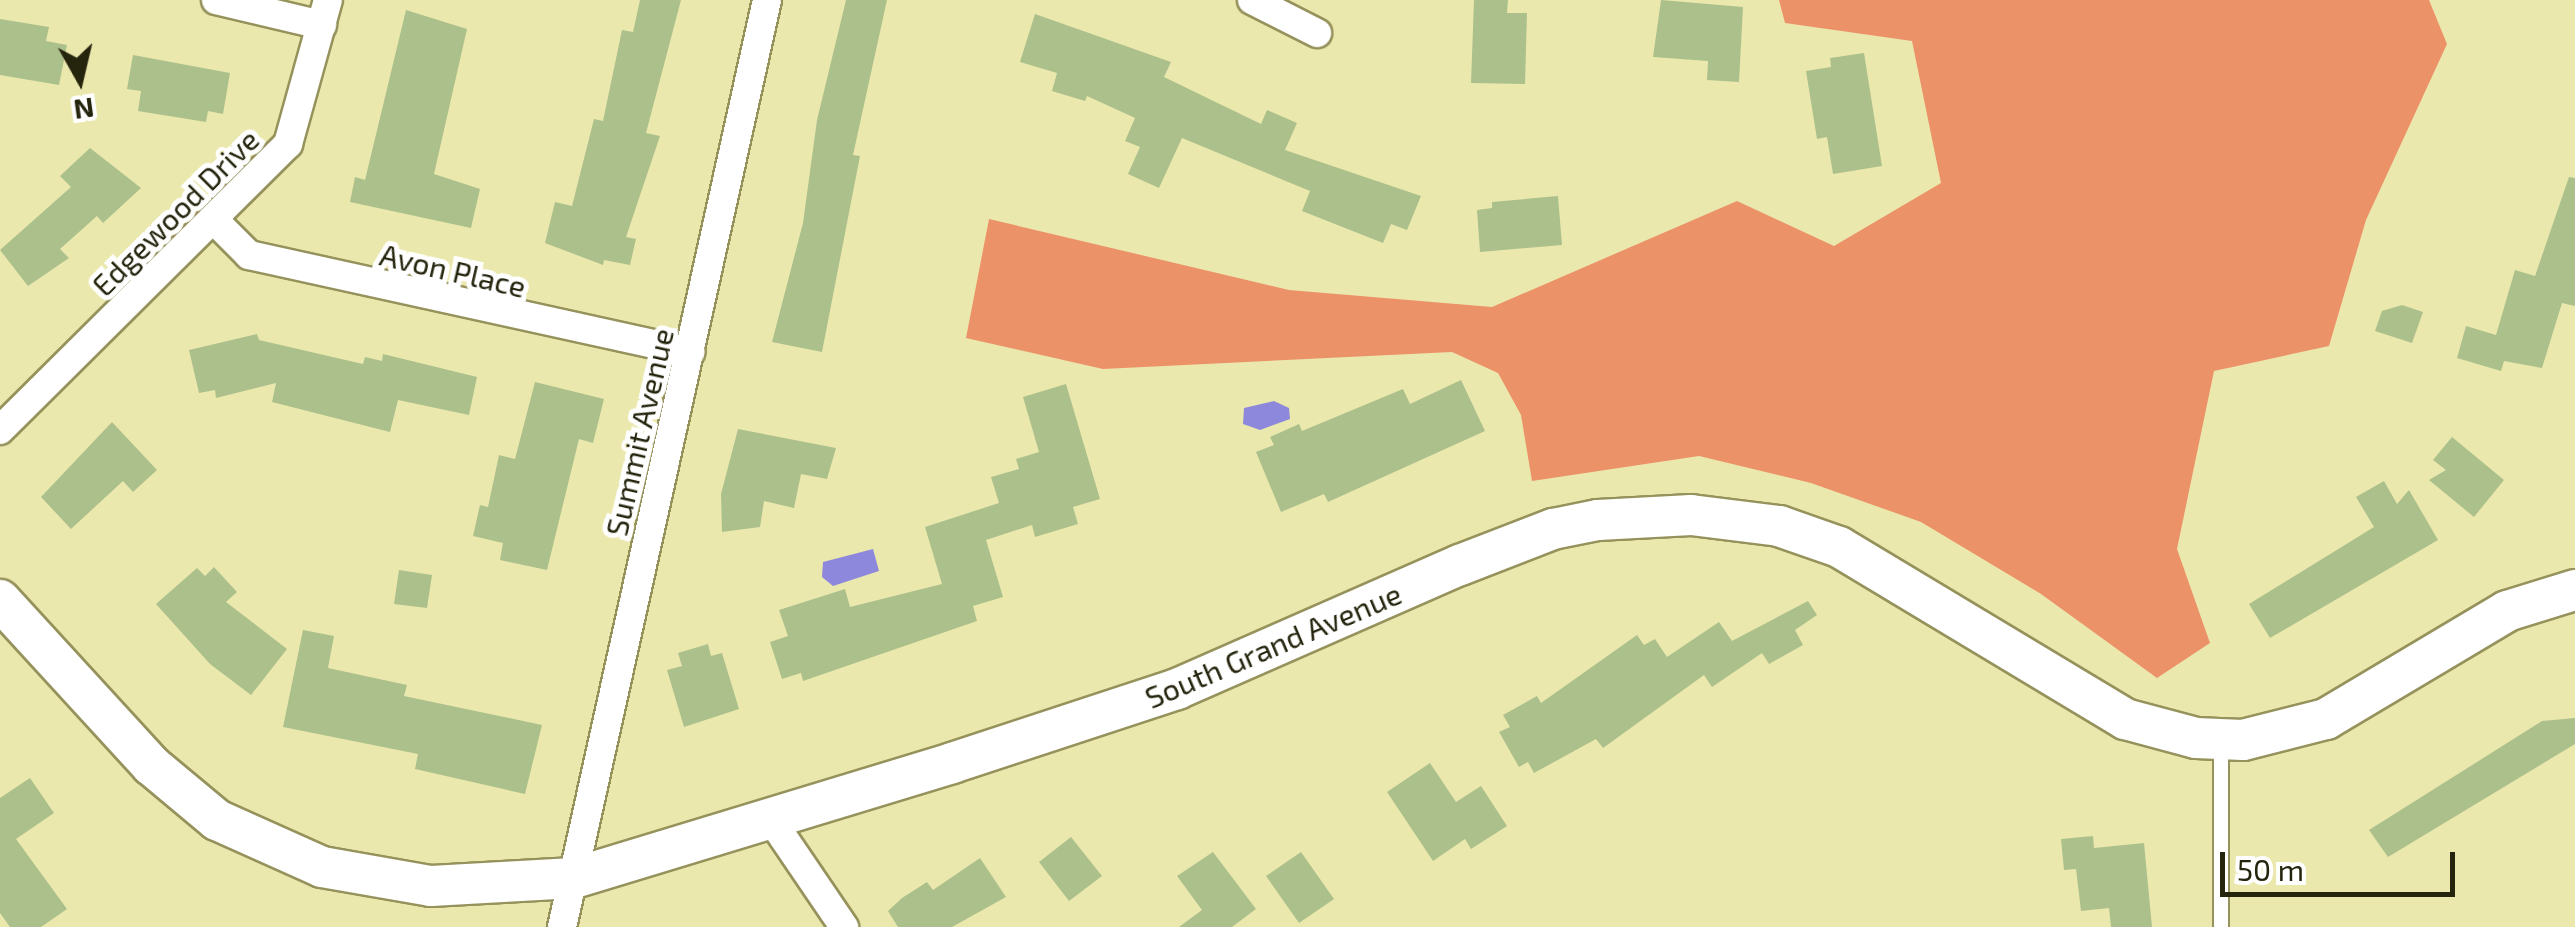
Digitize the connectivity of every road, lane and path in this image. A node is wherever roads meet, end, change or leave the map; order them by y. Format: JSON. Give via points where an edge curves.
{"nodes":[{"id":1,"x":216,"y":0,"type":"edge"},
{"id":2,"x":767,"y":0,"type":"edge"},
{"id":3,"x":1252,"y":0,"type":"edge"},
{"id":4,"x":325,"y":12,"type":"edge"},
{"id":5,"x":1318,"y":33,"type":"dead end"},
{"id":6,"x":215,"y":221,"type":"junction"},
{"id":7,"x":690,"y":352,"type":"junction"},
{"id":8,"x":0,"y":430,"type":"edge"},
{"id":9,"x":2575,"y":590,"type":"edge"},
{"id":10,"x":0,"y":600,"type":"edge"},
{"id":11,"x":2222,"y":740,"type":"junction"},
{"id":12,"x":770,"y":818,"type":"junction"},
{"id":13,"x":574,"y":878,"type":"junction"},
{"id":14,"x":562,"y":927,"type":"edge"},
{"id":15,"x":844,"y":927,"type":"edge"},
{"id":16,"x":2221,"y":927,"type":"edge"}],
"edges":[{"from":1,"to":4,"type":"street"},
{"from":2,"to":7,"type":"street","name":"Summit Avenue"},
{"from":3,"to":5,"type":"street"},
{"from":4,"to":6,"type":"street","name":"Edgewood Drive","via":[[288,144]]},
{"from":6,"to":7,"type":"street","name":"Avon Place","via":[[249,255]]},
{"from":6,"to":8,"type":"street","name":"Edgewood Drive"},
{"from":7,"to":13,"type":"street","name":"Summit Avenue"},
{"from":9,"to":11,"type":"main road","name":"South Grand Avenue","via":[[2507,612],[2326,719],[2273,735]]},
{"from":10,"to":13,"type":"main road","name":"South Grand Avenue","via":[[151,765],[217,820],[271,849],[322,868],[431,886]]},
{"from":11,"to":12,"type":"main road","name":"South Grand Avenue","via":[[2169,734],[2125,719],[1839,547],[1779,526],[1692,514],[1553,529],[1176,689]]},
{"from":11,"to":16,"type":"lane"},
{"from":12,"to":13,"type":"main road","name":"South Grand Avenue"},
{"from":12,"to":15,"type":"street"},
{"from":13,"to":14,"type":"street","name":"Summit Avenue"}]}
